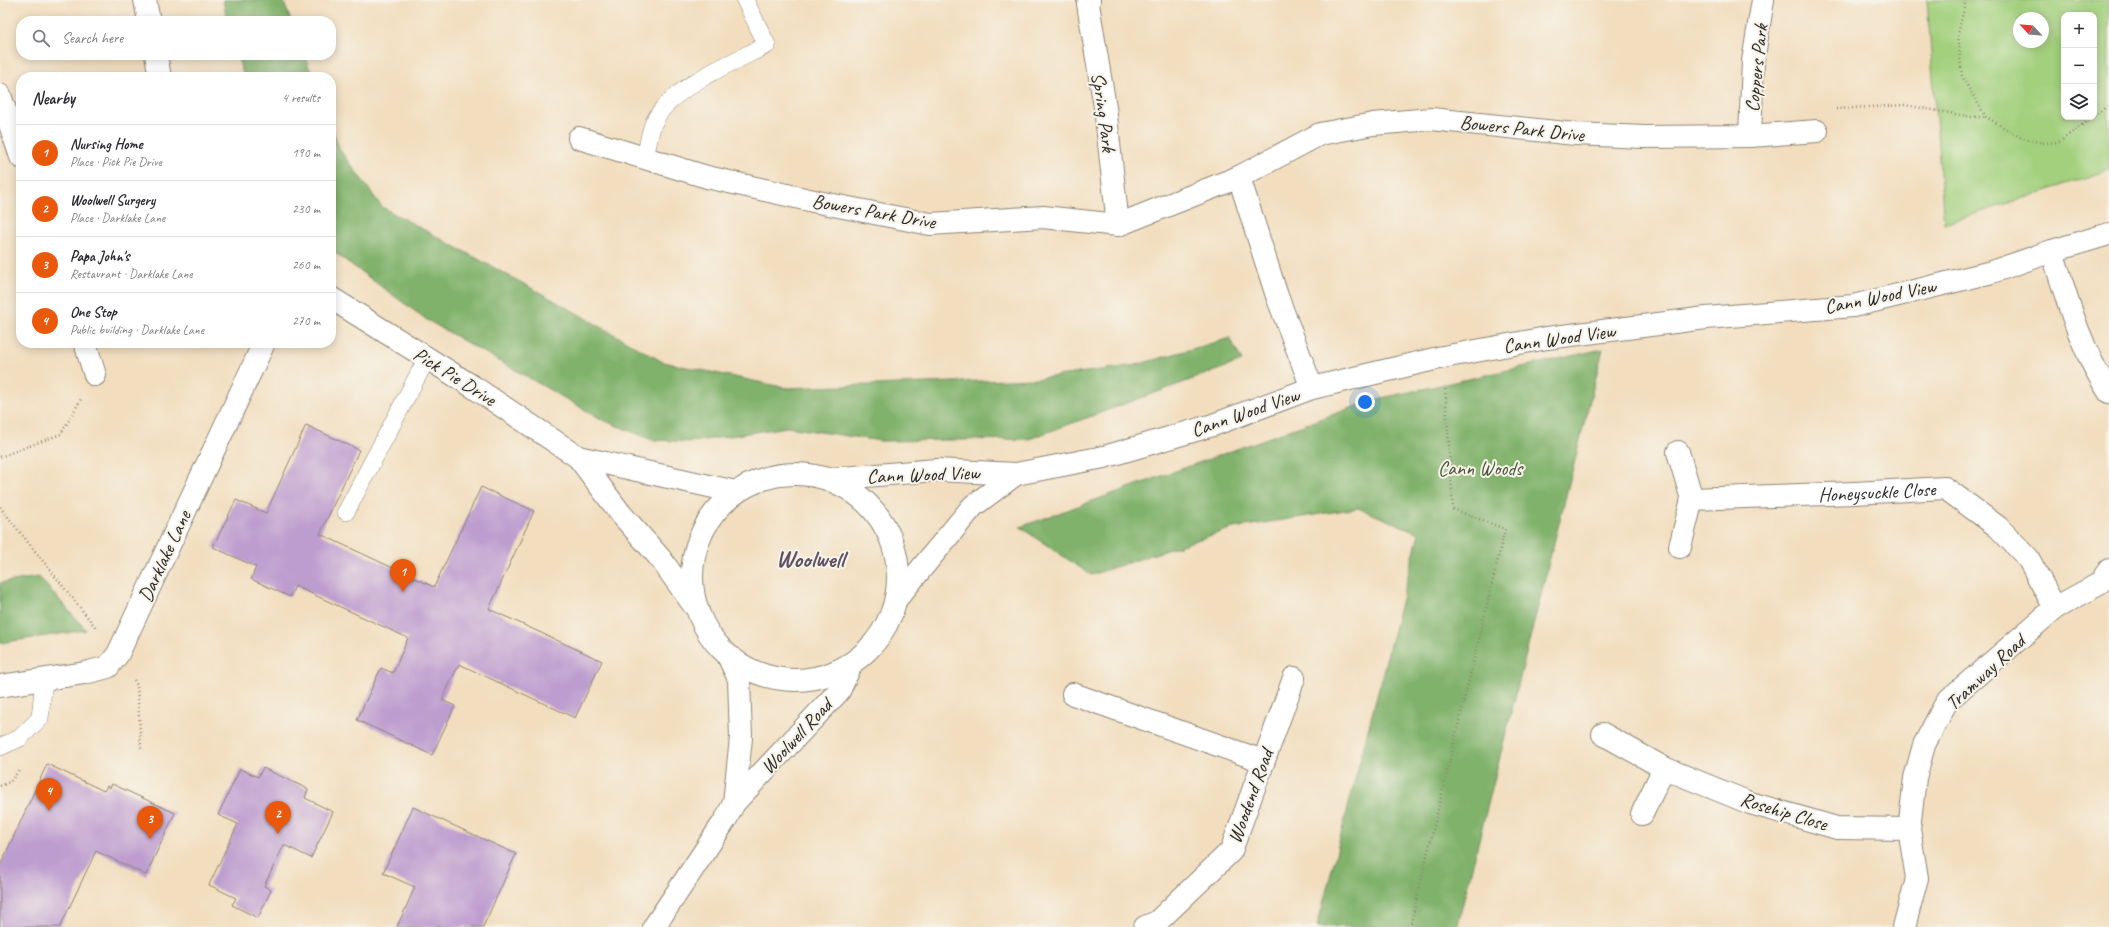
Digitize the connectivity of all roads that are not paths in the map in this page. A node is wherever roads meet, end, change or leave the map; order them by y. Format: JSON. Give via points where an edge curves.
{"nodes":[{"id":1,"x":145,"y":0,"type":"edge"},
{"id":2,"x":745,"y":0,"type":"edge"},
{"id":3,"x":1089,"y":0,"type":"edge"},
{"id":4,"x":1764,"y":0,"type":"edge"},
{"id":5,"x":148,"y":16,"type":"edge"},
{"id":6,"x":157,"y":60,"type":"edge"},
{"id":7,"x":159,"y":72,"type":"edge"},
{"id":8,"x":0,"y":95,"type":"edge"},
{"id":9,"x":1817,"y":132,"type":"road end"},
{"id":10,"x":1750,"y":136,"type":"junction"},
{"id":11,"x":579,"y":138,"type":"dead end"},
{"id":12,"x":16,"y":142,"type":"edge"},
{"id":13,"x":645,"y":158,"type":"junction"},
{"id":14,"x":1239,"y":177,"type":"junction"},
{"id":15,"x":1118,"y":225,"type":"junction"},
{"id":16,"x":2109,"y":234,"type":"edge"},
{"id":17,"x":2052,"y":251,"type":"junction"},
{"id":18,"x":336,"y":301,"type":"edge"},
{"id":19,"x":87,"y":348,"type":"edge"},
{"id":20,"x":262,"y":348,"type":"edge"},
{"id":21,"x":427,"y":358,"type":"junction"},
{"id":22,"x":96,"y":375,"type":"road end"},
{"id":23,"x":1312,"y":388,"type":"junction"},
{"id":24,"x":2109,"y":392,"type":"edge"},
{"id":25,"x":1678,"y":452,"type":"dead end"},
{"id":26,"x":578,"y":456,"type":"junction"},
{"id":27,"x":1016,"y":474,"type":"junction"},
{"id":28,"x":830,"y":479,"type":"junction"},
{"id":29,"x":736,"y":492,"type":"junction"},
{"id":30,"x":1692,"y":499,"type":"junction"},
{"id":31,"x":346,"y":512,"type":"dead end"},
{"id":32,"x":1680,"y":547,"type":"dead end"},
{"id":33,"x":2106,"y":582,"type":"edge"},
{"id":34,"x":897,"y":598,"type":"junction"},
{"id":35,"x":694,"y":605,"type":"junction"},
{"id":36,"x":2055,"y":608,"type":"junction"},
{"id":37,"x":729,"y":658,"type":"junction"},
{"id":38,"x":851,"y":665,"type":"junction"},
{"id":39,"x":1294,"y":678,"type":"dead end"},
{"id":40,"x":44,"y":680,"type":"junction"},
{"id":41,"x":0,"y":686,"type":"edge"},
{"id":42,"x":1073,"y":694,"type":"dead end"},
{"id":43,"x":1603,"y":734,"type":"dead end"},
{"id":44,"x":0,"y":747,"type":"edge"},
{"id":45,"x":1263,"y":761,"type":"junction"},
{"id":46,"x":1664,"y":768,"type":"junction"},
{"id":47,"x":734,"y":803,"type":"junction"},
{"id":48,"x":1642,"y":814,"type":"dead end"},
{"id":49,"x":1909,"y":829,"type":"junction"},
{"id":50,"x":1155,"y":925,"type":"edge"},
{"id":51,"x":654,"y":927,"type":"edge"},
{"id":52,"x":1904,"y":927,"type":"edge"}],
"edges":[{"from":1,"to":5,"type":"street"},
{"from":2,"to":13,"type":"lane","via":[[767,45],[683,89],[662,109],[654,122]]},
{"from":3,"to":15,"type":"street","name":"Spring Park","via":[[1105,107]]},
{"from":4,"to":10,"type":"street","name":"Coppers Park","via":[[1753,61]]},
{"from":6,"to":7,"type":"street"},
{"from":8,"to":12,"type":"street"},
{"from":9,"to":10,"type":"street","name":"Bowers Park Drive"},
{"from":10,"to":14,"type":"street","name":"Bowers Park Drive","via":[[1636,137],[1575,134],[1431,119],[1373,124],[1320,134]]},
{"from":11,"to":13,"type":"street","name":"Bowers Park Drive"},
{"from":13,"to":15,"type":"street","name":"Bowers Park Drive","via":[[707,177],[930,224],[1043,217]]},
{"from":14,"to":15,"type":"street","name":"Bowers Park Drive"},
{"from":14,"to":23,"type":"street","via":[[1277,296]]},
{"from":16,"to":17,"type":"street","name":"Cann Wood View"},
{"from":17,"to":23,"type":"street","name":"Cann Wood View","via":[[1992,272],[1853,306],[1706,318],[1547,338],[1443,357]]},
{"from":17,"to":24,"type":"street","via":[[2095,371]]},
{"from":18,"to":21,"type":"street","name":"Pick Pie Drive"},
{"from":19,"to":22,"type":"street"},
{"from":20,"to":40,"type":"street","name":"Darklake Lane","via":[[118,654],[108,667]]},
{"from":21,"to":26,"type":"street","name":"Pick Pie Drive"},
{"from":21,"to":31,"type":"lane"},
{"from":23,"to":27,"type":"street","name":"Cann Wood View","via":[[1213,425],[1111,455]]},
{"from":25,"to":30,"type":"street"},
{"from":26,"to":29,"type":"street","name":"Pick Pie Drive"},
{"from":26,"to":35,"type":"street","name":"Pick Pie Drive","via":[[621,514],[660,558]]},
{"from":27,"to":28,"type":"street","name":"Cann Wood View","via":[[936,470]]},
{"from":27,"to":34,"type":"street","name":"Cann Wood View","via":[[974,506]]},
{"from":28,"to":29,"type":"street","via":[[797,473],[765,477]]},
{"from":28,"to":34,"type":"street","via":[[856,493],[877,514],[892,539],[899,569]]},
{"from":29,"to":35,"type":"street","via":[[712,513],[697,541],[690,573]]},
{"from":30,"to":32,"type":"street"},
{"from":30,"to":36,"type":"street","name":"Honeysuckle Close","via":[[1945,488],[1998,527],[2028,558]]},
{"from":33,"to":36,"type":"street","name":"Tramway Road"},
{"from":34,"to":38,"type":"street","via":[[881,636]]},
{"from":35,"to":37,"type":"street","via":[[707,634]]},
{"from":36,"to":49,"type":"street","name":"Tramway Road","via":[[1947,701],[1924,745],[1916,778]]},
{"from":37,"to":38,"type":"street","via":[[767,678],[782,679],[811,680]]},
{"from":37,"to":47,"type":"street","name":"Woolwell Road","via":[[738,679],[741,738]]},
{"from":38,"to":47,"type":"street","name":"Woolwell Road","via":[[839,691]]},
{"from":39,"to":45,"type":"street","name":"Woodend Road"},
{"from":40,"to":41,"type":"street","name":"Darklake Lane"},
{"from":40,"to":44,"type":"lane","via":[[40,718],[20,738]]},
{"from":42,"to":45,"type":"street"},
{"from":43,"to":46,"type":"street","name":"Rosehip Close"},
{"from":45,"to":50,"type":"street","name":"Woodend Road","via":[[1231,851]]},
{"from":46,"to":48,"type":"street"},
{"from":46,"to":49,"type":"street","name":"Rosehip Close","via":[[1750,803],[1837,828]]},
{"from":47,"to":51,"type":"street","name":"Woolwell Road"},
{"from":49,"to":52,"type":"street","name":"Tramway Road","via":[[1917,878]]}]}
